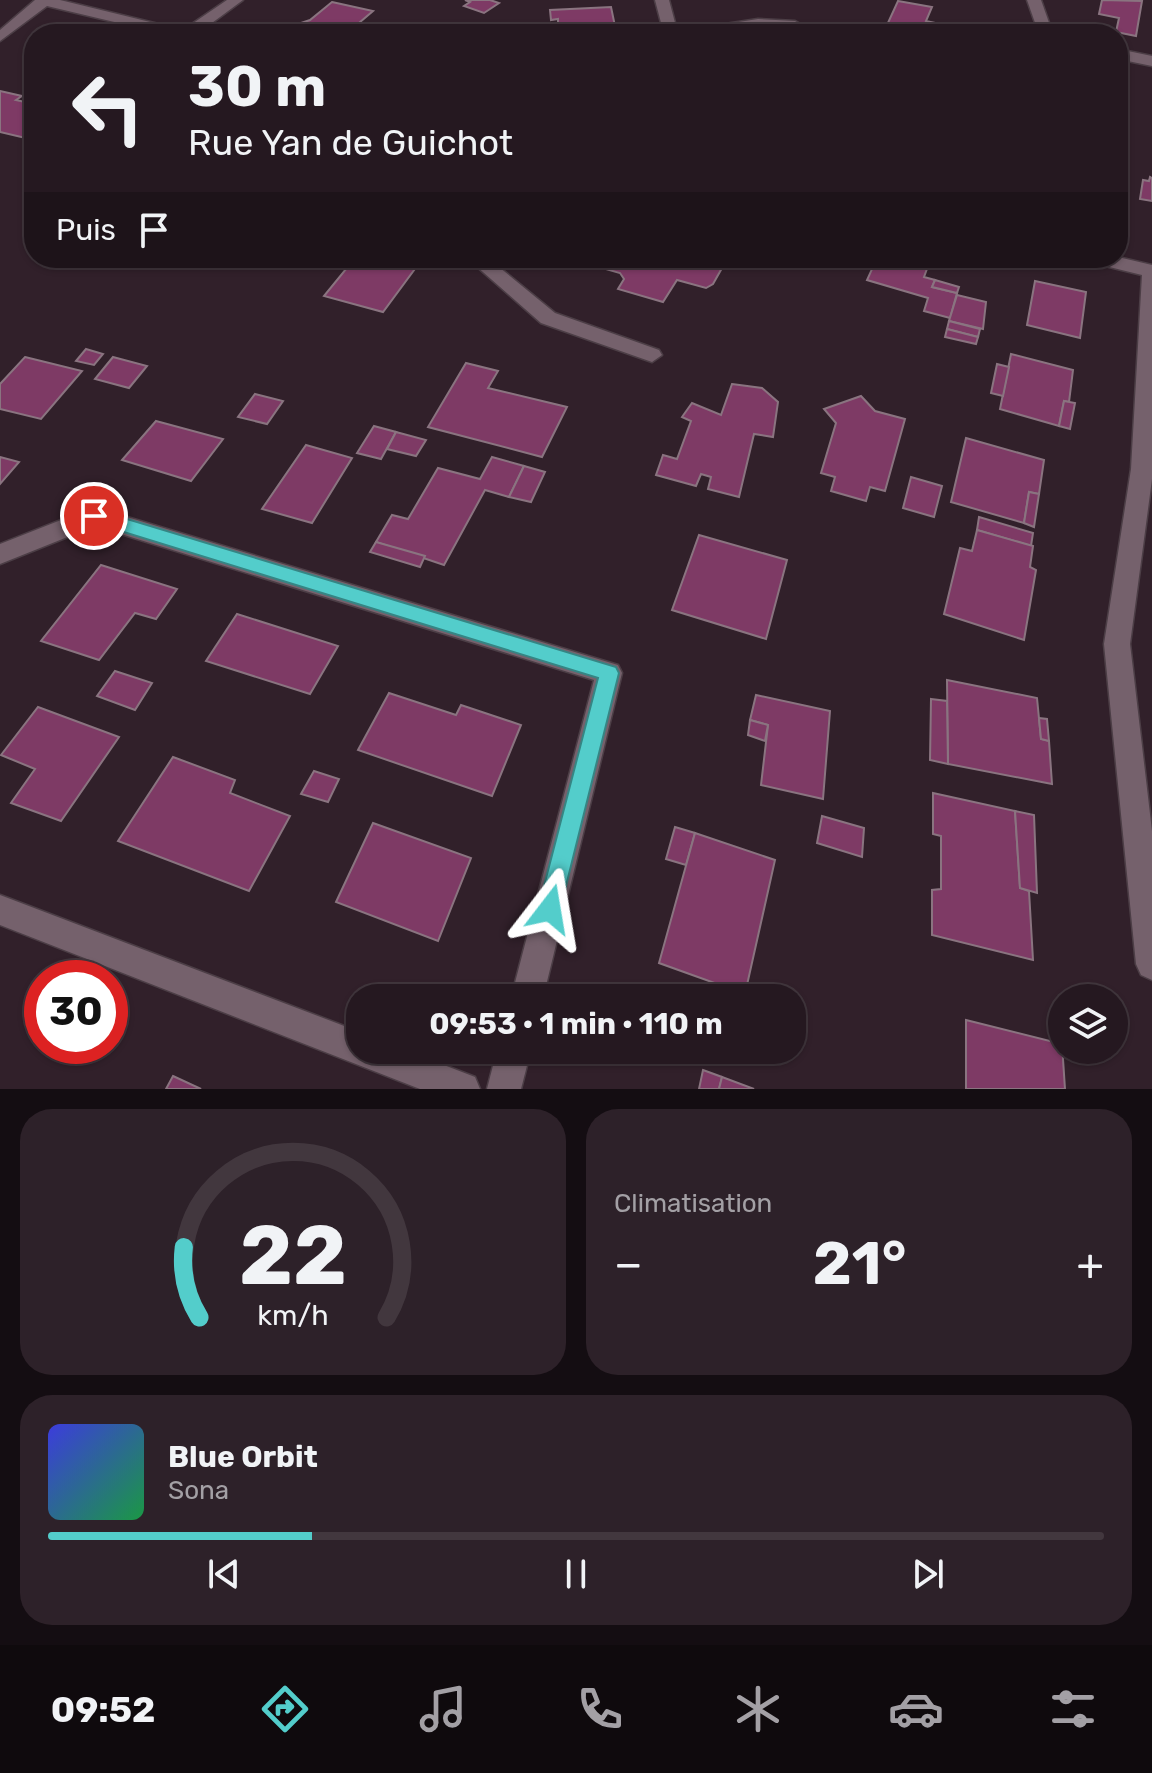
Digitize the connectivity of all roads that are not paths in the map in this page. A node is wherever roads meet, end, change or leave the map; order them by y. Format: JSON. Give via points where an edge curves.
{"nodes":[{"id":1,"x":43,"y":0,"type":"edge"},
{"id":2,"x":236,"y":0,"type":"edge"},
{"id":3,"x":662,"y":0,"type":"edge"},
{"id":4,"x":1034,"y":0,"type":"edge"},
{"id":5,"x":143,"y":24,"type":"edge"},
{"id":6,"x":200,"y":24,"type":"edge"},
{"id":7,"x":668,"y":24,"type":"edge"},
{"id":8,"x":751,"y":24,"type":"edge"},
{"id":9,"x":776,"y":24,"type":"edge"},
{"id":10,"x":1042,"y":24,"type":"edge"},
{"id":11,"x":0,"y":37,"type":"edge"},
{"id":12,"x":1128,"y":56,"type":"edge"},
{"id":13,"x":1152,"y":61,"type":"edge"},
{"id":14,"x":1128,"y":265,"type":"edge"},
{"id":15,"x":488,"y":268,"type":"edge"},
{"id":16,"x":1152,"y":271,"type":"edge"},
{"id":17,"x":652,"y":355,"type":"dead end"},
{"id":18,"x":1147,"y":471,"type":"edge"},
{"id":19,"x":0,"y":554,"type":"edge"},
{"id":20,"x":0,"y":910,"type":"edge"},
{"id":21,"x":1152,"y":964,"type":"edge"},
{"id":22,"x":531,"y":984,"type":"edge"},
{"id":23,"x":346,"y":1044,"type":"edge"},
{"id":24,"x":398,"y":1064,"type":"edge"},
{"id":25,"x":510,"y":1064,"type":"edge"},
{"id":26,"x":463,"y":1089,"type":"edge"},
{"id":27,"x":504,"y":1089,"type":"edge"}],
"edges":[{"from":1,"to":5,"type":"street"},
{"from":1,"to":11,"type":"street"},
{"from":2,"to":6,"type":"street"},
{"from":3,"to":7,"type":"street"},
{"from":4,"to":10,"type":"street"},
{"from":8,"to":9,"type":"street"},
{"from":12,"to":13,"type":"street"},
{"from":14,"to":16,"type":"street"},
{"from":15,"to":17,"type":"street","via":[[548,318]]},
{"from":16,"to":18,"type":"street"},
{"from":18,"to":21,"type":"street","via":[[1117,644]]},
{"from":19,"to":22,"type":"street","via":[[94,516],[609,673]]},
{"from":20,"to":23,"type":"street"},
{"from":24,"to":26,"type":"street"},
{"from":25,"to":27,"type":"street"}]}
